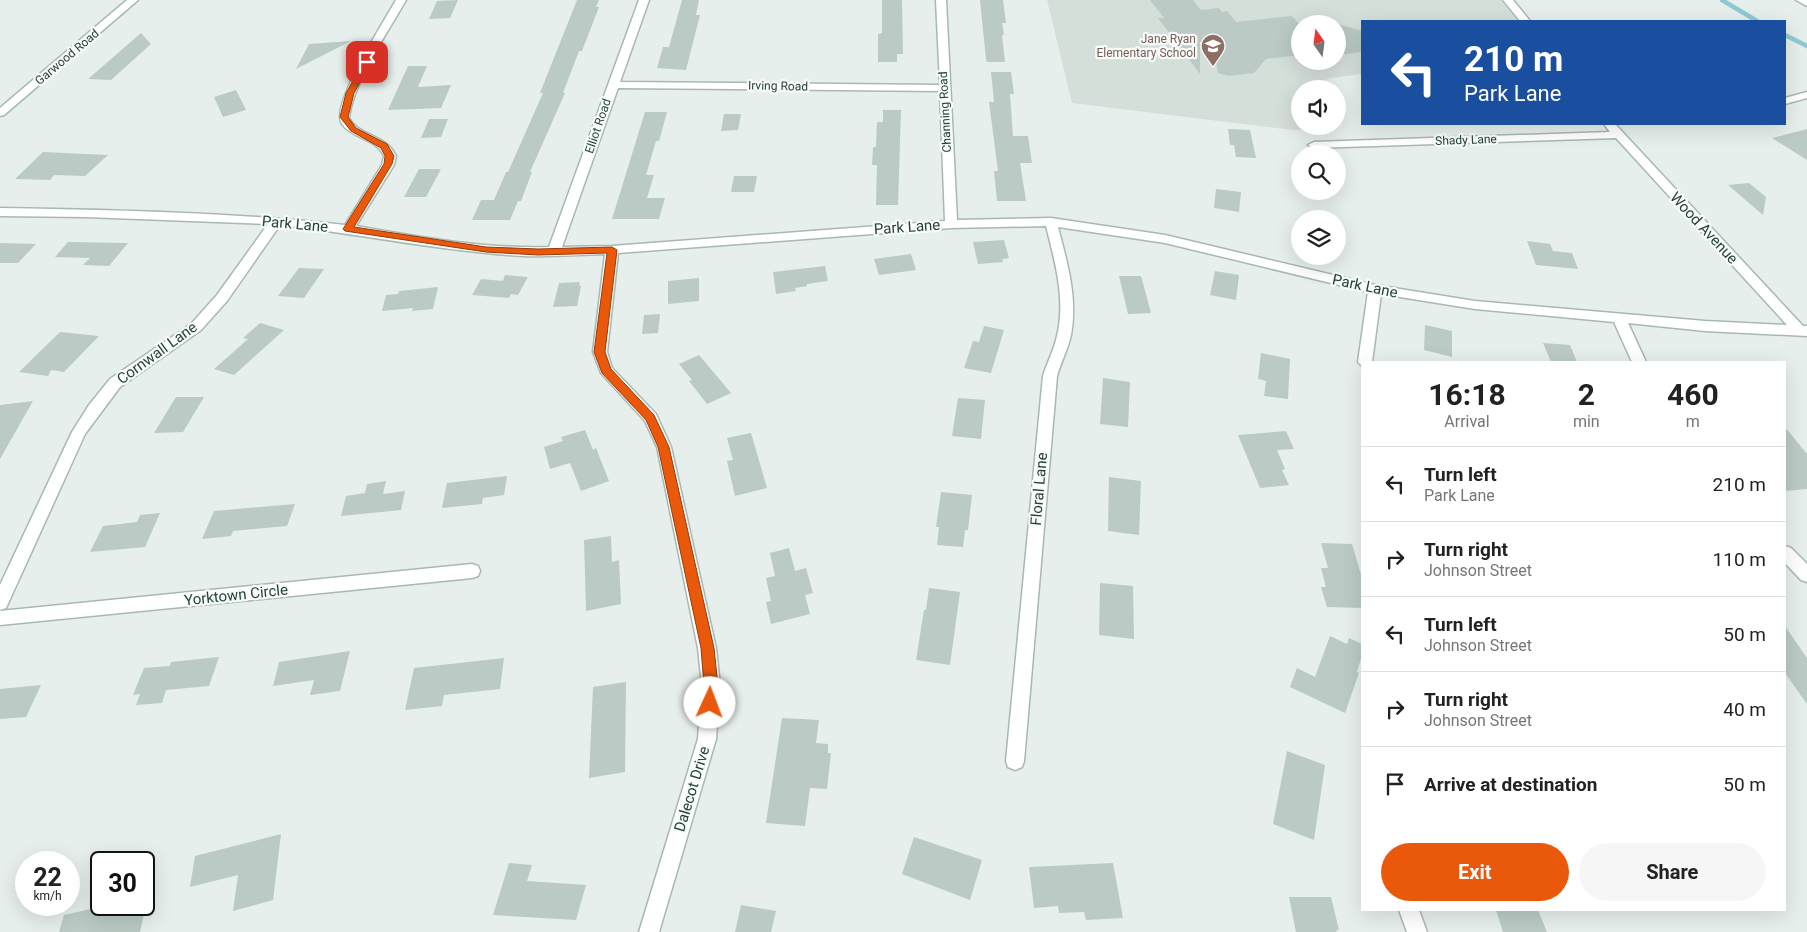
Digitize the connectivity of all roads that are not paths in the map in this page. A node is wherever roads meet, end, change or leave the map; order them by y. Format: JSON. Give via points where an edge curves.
{"nodes":[{"id":1,"x":133,"y":0,"type":"edge"},
{"id":2,"x":401,"y":0,"type":"edge"},
{"id":3,"x":644,"y":0,"type":"edge"},
{"id":4,"x":941,"y":0,"type":"edge"},
{"id":5,"x":1508,"y":0,"type":"edge"},
{"id":6,"x":1801,"y":0,"type":"edge"},
{"id":7,"x":1807,"y":3,"type":"edge"},
{"id":8,"x":1524,"y":20,"type":"edge"},
{"id":9,"x":613,"y":85,"type":"junction"},
{"id":10,"x":944,"y":88,"type":"junction"},
{"id":11,"x":1807,"y":95,"type":"edge"},
{"id":12,"x":1786,"y":101,"type":"edge"},
{"id":13,"x":0,"y":113,"type":"edge"},
{"id":14,"x":1610,"y":125,"type":"edge"},
{"id":15,"x":1618,"y":136,"type":"junction"},
{"id":16,"x":1314,"y":145,"type":"dead end"},
{"id":17,"x":0,"y":212,"type":"edge"},
{"id":18,"x":278,"y":221,"type":"junction"},
{"id":19,"x":1051,"y":222,"type":"junction"},
{"id":20,"x":952,"y":224,"type":"junction"},
{"id":21,"x":348,"y":229,"type":"junction"},
{"id":22,"x":612,"y":250,"type":"junction"},
{"id":23,"x":554,"y":252,"type":"junction"},
{"id":24,"x":1374,"y":289,"type":"junction"},
{"id":25,"x":1619,"y":318,"type":"junction"},
{"id":26,"x":1804,"y":331,"type":"edge"},
{"id":27,"x":1366,"y":361,"type":"edge"},
{"id":28,"x":1638,"y":361,"type":"edge"},
{"id":29,"x":1786,"y":554,"type":"edge"},
{"id":30,"x":472,"y":571,"type":"dead end"},
{"id":31,"x":1807,"y":575,"type":"edge"},
{"id":32,"x":0,"y":603,"type":"edge"},
{"id":33,"x":0,"y":618,"type":"edge"},
{"id":34,"x":1015,"y":761,"type":"dead end"},
{"id":35,"x":1409,"y":911,"type":"edge"},
{"id":36,"x":648,"y":932,"type":"edge"},
{"id":37,"x":1416,"y":932,"type":"edge"}],
"edges":[{"from":1,"to":13,"type":"street","name":"Garwood Road"},
{"from":2,"to":21,"type":"street","via":[[344,110],[347,124],[384,146],[390,156]]},
{"from":3,"to":9,"type":"street","name":"Elliot Road"},
{"from":4,"to":10,"type":"street","name":"Channing Road"},
{"from":5,"to":8,"type":"street"},
{"from":6,"to":7,"type":"street"},
{"from":9,"to":10,"type":"street","name":"Irving Road"},
{"from":9,"to":23,"type":"street","name":"Elliot Road"},
{"from":10,"to":20,"type":"street","name":"Channing Road"},
{"from":11,"to":12,"type":"street"},
{"from":14,"to":15,"type":"street","name":"Wood Avenue"},
{"from":15,"to":16,"type":"street","name":"Shady Lane"},
{"from":15,"to":26,"type":"street","name":"Wood Avenue"},
{"from":17,"to":18,"type":"street","name":"Park Lane"},
{"from":18,"to":21,"type":"street","name":"Park Lane"},
{"from":18,"to":32,"type":"street","name":"Cornwall Lane","via":[[222,298],[196,327],[115,383],[94,408],[79,432]]},
{"from":19,"to":20,"type":"street","name":"Park Lane"},
{"from":19,"to":24,"type":"street","name":"Park Lane","via":[[1165,239]]},
{"from":19,"to":34,"type":"street","name":"Floral Lane","via":[[1068,307],[1064,336],[1050,376]]},
{"from":20,"to":22,"type":"street","name":"Park Lane"},
{"from":21,"to":23,"type":"street","name":"Park Lane","via":[[486,250]]},
{"from":22,"to":23,"type":"street","name":"Park Lane"},
{"from":22,"to":36,"type":"street","name":"Dalecot Drive","via":[[600,352],[606,370],[650,418],[664,447],[707,648],[711,686],[707,739]]},
{"from":24,"to":25,"type":"street","name":"Park Lane","via":[[1475,305]]},
{"from":24,"to":27,"type":"street"},
{"from":25,"to":26,"type":"street","name":"Park Lane"},
{"from":25,"to":28,"type":"street"},
{"from":29,"to":31,"type":"street"},
{"from":30,"to":33,"type":"street","name":"Yorktown Circle"},
{"from":35,"to":37,"type":"street"}]}
